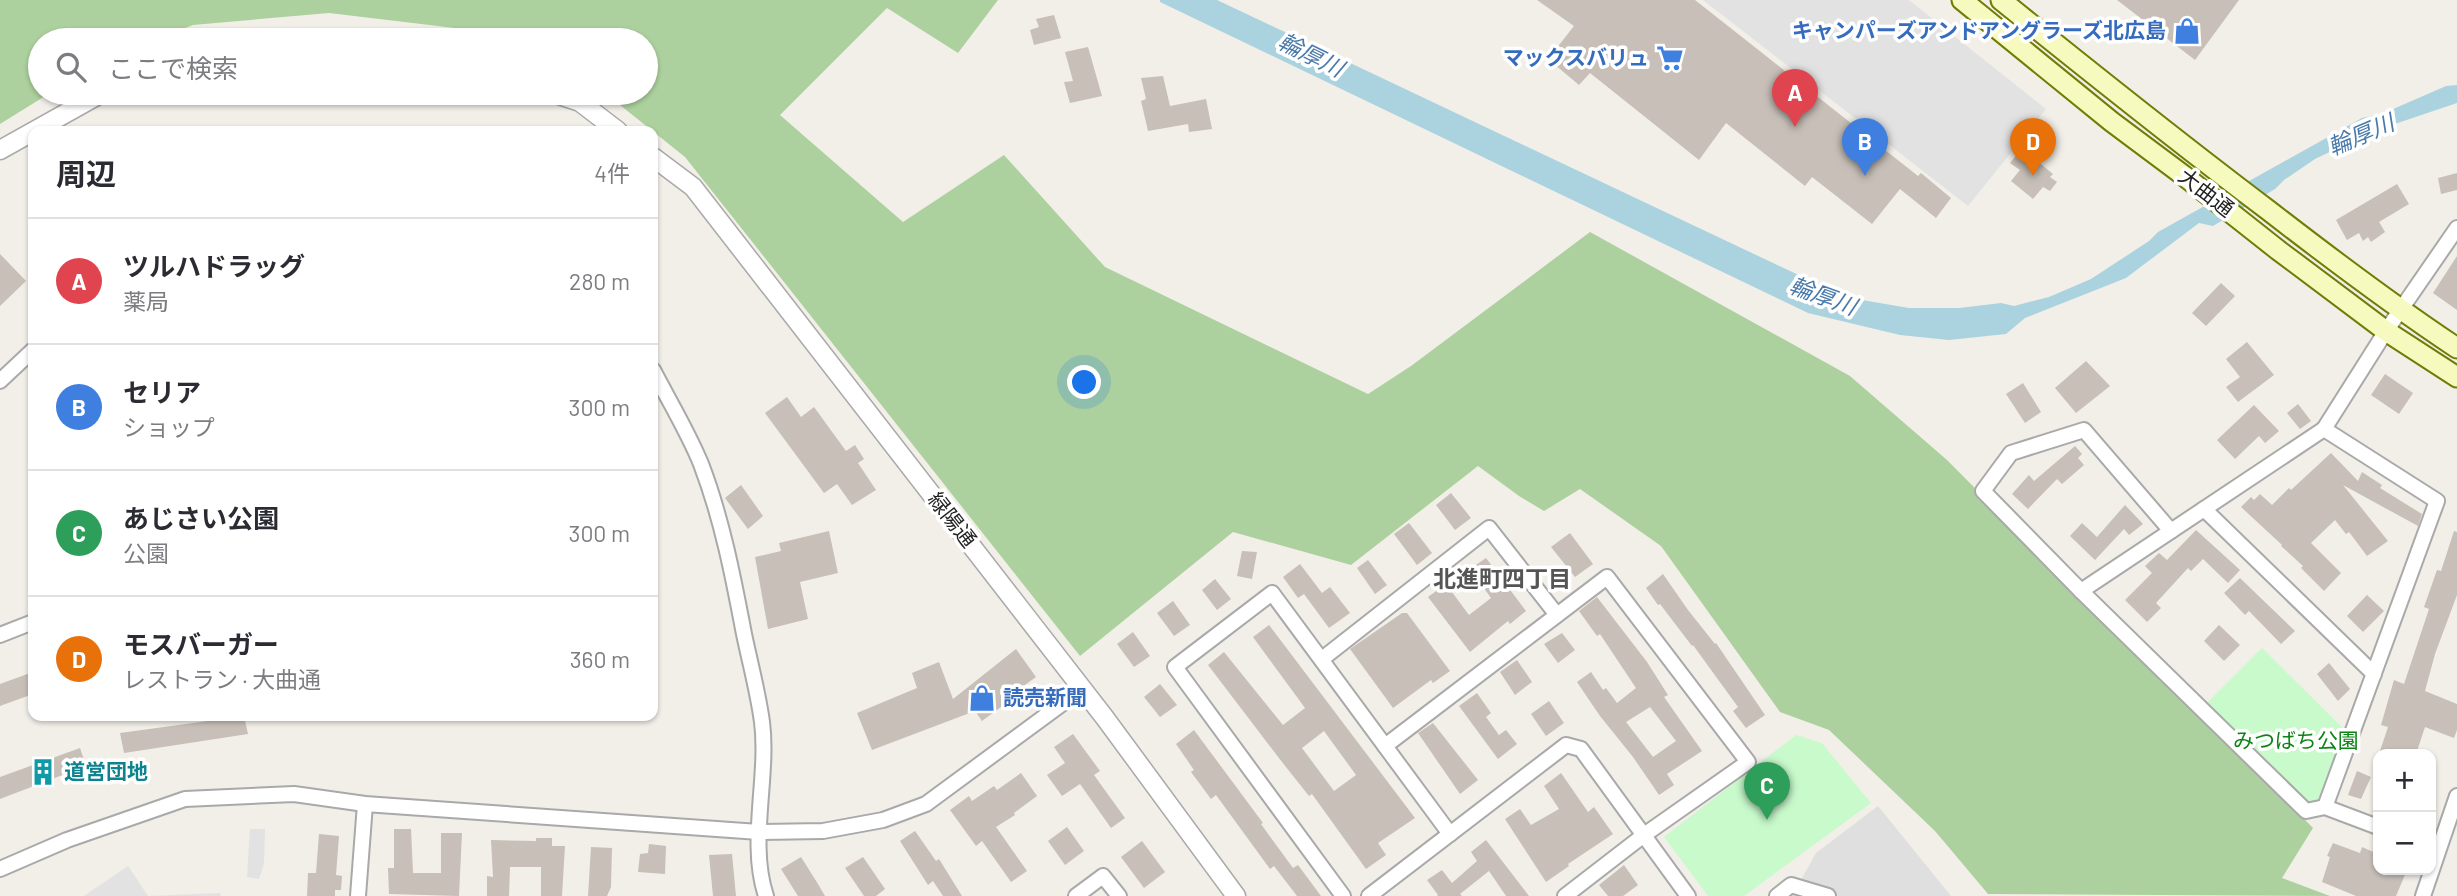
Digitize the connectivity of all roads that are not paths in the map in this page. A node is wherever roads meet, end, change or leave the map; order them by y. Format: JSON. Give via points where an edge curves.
{"nodes":[{"id":1,"x":1962,"y":0,"type":"edge"},
{"id":2,"x":2001,"y":0,"type":"edge"},
{"id":3,"x":81,"y":105,"type":"edge"},
{"id":4,"x":584,"y":105,"type":"edge"},
{"id":5,"x":43,"y":126,"type":"edge"},
{"id":6,"x":611,"y":126,"type":"edge"},
{"id":7,"x":28,"y":135,"type":"edge"},
{"id":8,"x":0,"y":150,"type":"edge"},
{"id":9,"x":658,"y":161,"type":"edge"},
{"id":10,"x":2457,"y":228,"type":"edge"},
{"id":11,"x":2401,"y":312,"type":"junction"},
{"id":12,"x":2386,"y":331,"type":"junction"},
{"id":13,"x":2457,"y":348,"type":"edge"},
{"id":14,"x":28,"y":355,"type":"edge"},
{"id":15,"x":2457,"y":377,"type":"edge"},
{"id":16,"x":658,"y":380,"type":"edge"},
{"id":17,"x":0,"y":381,"type":"edge"},
{"id":18,"x":2324,"y":429,"type":"junction"},
{"id":19,"x":2204,"y":509,"type":"junction"},
{"id":20,"x":2171,"y":531,"type":"junction"},
{"id":21,"x":2081,"y":591,"type":"junction"},
{"id":22,"x":1557,"y":615,"type":"junction"},
{"id":23,"x":28,"y":624,"type":"edge"},
{"id":24,"x":0,"y":635,"type":"edge"},
{"id":25,"x":1322,"y":659,"type":"junction"},
{"id":26,"x":2374,"y":674,"type":"junction"},
{"id":27,"x":1082,"y":689,"type":"junction"},
{"id":28,"x":1385,"y":746,"type":"junction"},
{"id":29,"x":2457,"y":796,"type":"edge"},
{"id":30,"x":365,"y":804,"type":"junction"},
{"id":31,"x":2325,"y":807,"type":"junction"},
{"id":32,"x":2373,"y":825,"type":"edge"},
{"id":33,"x":759,"y":832,"type":"junction"},
{"id":34,"x":1450,"y":834,"type":"junction"},
{"id":35,"x":1644,"y":835,"type":"junction"},
{"id":36,"x":2436,"y":846,"type":"edge"},
{"id":37,"x":0,"y":869,"type":"edge"},
{"id":38,"x":2428,"y":875,"type":"edge"},
{"id":39,"x":358,"y":896,"type":"edge"},
{"id":40,"x":766,"y":896,"type":"edge"},
{"id":41,"x":1076,"y":896,"type":"edge"},
{"id":42,"x":1119,"y":896,"type":"edge"},
{"id":43,"x":1236,"y":896,"type":"edge"},
{"id":44,"x":1343,"y":896,"type":"edge"},
{"id":45,"x":1369,"y":896,"type":"edge"},
{"id":46,"x":1564,"y":896,"type":"edge"},
{"id":47,"x":1688,"y":896,"type":"edge"},
{"id":48,"x":1777,"y":896,"type":"edge"},
{"id":49,"x":1828,"y":896,"type":"edge"},
{"id":50,"x":2423,"y":896,"type":"edge"}],
"edges":[{"from":1,"to":12,"type":"main road","name":"大曲通","via":[[2112,122]]},
{"from":2,"to":11,"type":"main road","name":"大曲通"},
{"from":3,"to":5,"type":"street"},
{"from":4,"to":6,"type":"street"},
{"from":7,"to":8,"type":"street"},
{"from":9,"to":27,"type":"street","name":"緑陽通","via":[[693,187]]},
{"from":10,"to":11,"type":"street"},
{"from":11,"to":12,"type":"street"},
{"from":11,"to":13,"type":"main road","name":"大曲通"},
{"from":12,"to":15,"type":"main road","name":"大曲通"},
{"from":12,"to":18,"type":"street"},
{"from":14,"to":17,"type":"street"},
{"from":16,"to":33,"type":"street","via":[[700,462],[719,516],[762,722]]},
{"from":18,"to":19,"type":"street"},
{"from":18,"to":26,"type":"street","via":[[2437,501]]},
{"from":19,"to":20,"type":"street"},
{"from":19,"to":26,"type":"street"},
{"from":20,"to":21,"type":"street"},
{"from":20,"to":21,"type":"street","via":[[2084,430],[2011,453],[1983,491]]},
{"from":21,"to":31,"type":"street","via":[[2306,811]]},
{"from":22,"to":25,"type":"street","via":[[1489,528]]},
{"from":22,"to":28,"type":"street"},
{"from":22,"to":35,"type":"street","via":[[1607,577],[1748,762]]},
{"from":23,"to":24,"type":"street"},
{"from":25,"to":28,"type":"street"},
{"from":25,"to":44,"type":"street","via":[[1272,593],[1175,667]]},
{"from":26,"to":31,"type":"street"},
{"from":27,"to":33,"type":"street","via":[[926,804],[883,820],[823,831]]},
{"from":27,"to":43,"type":"street","name":"緑陽通"},
{"from":28,"to":34,"type":"street"},
{"from":29,"to":36,"type":"street"},
{"from":30,"to":33,"type":"street"},
{"from":30,"to":37,"type":"street","via":[[294,794],[186,799],[66,840]]},
{"from":30,"to":39,"type":"street"},
{"from":31,"to":32,"type":"street"},
{"from":33,"to":40,"type":"street"},
{"from":34,"to":35,"type":"street","via":[[1566,745],[1581,749]]},
{"from":34,"to":45,"type":"street"},
{"from":35,"to":46,"type":"street"},
{"from":35,"to":47,"type":"street"},
{"from":38,"to":50,"type":"street"},
{"from":41,"to":42,"type":"street","via":[[1103,876]]},
{"from":48,"to":49,"type":"street","via":[[1791,885]]}]}
